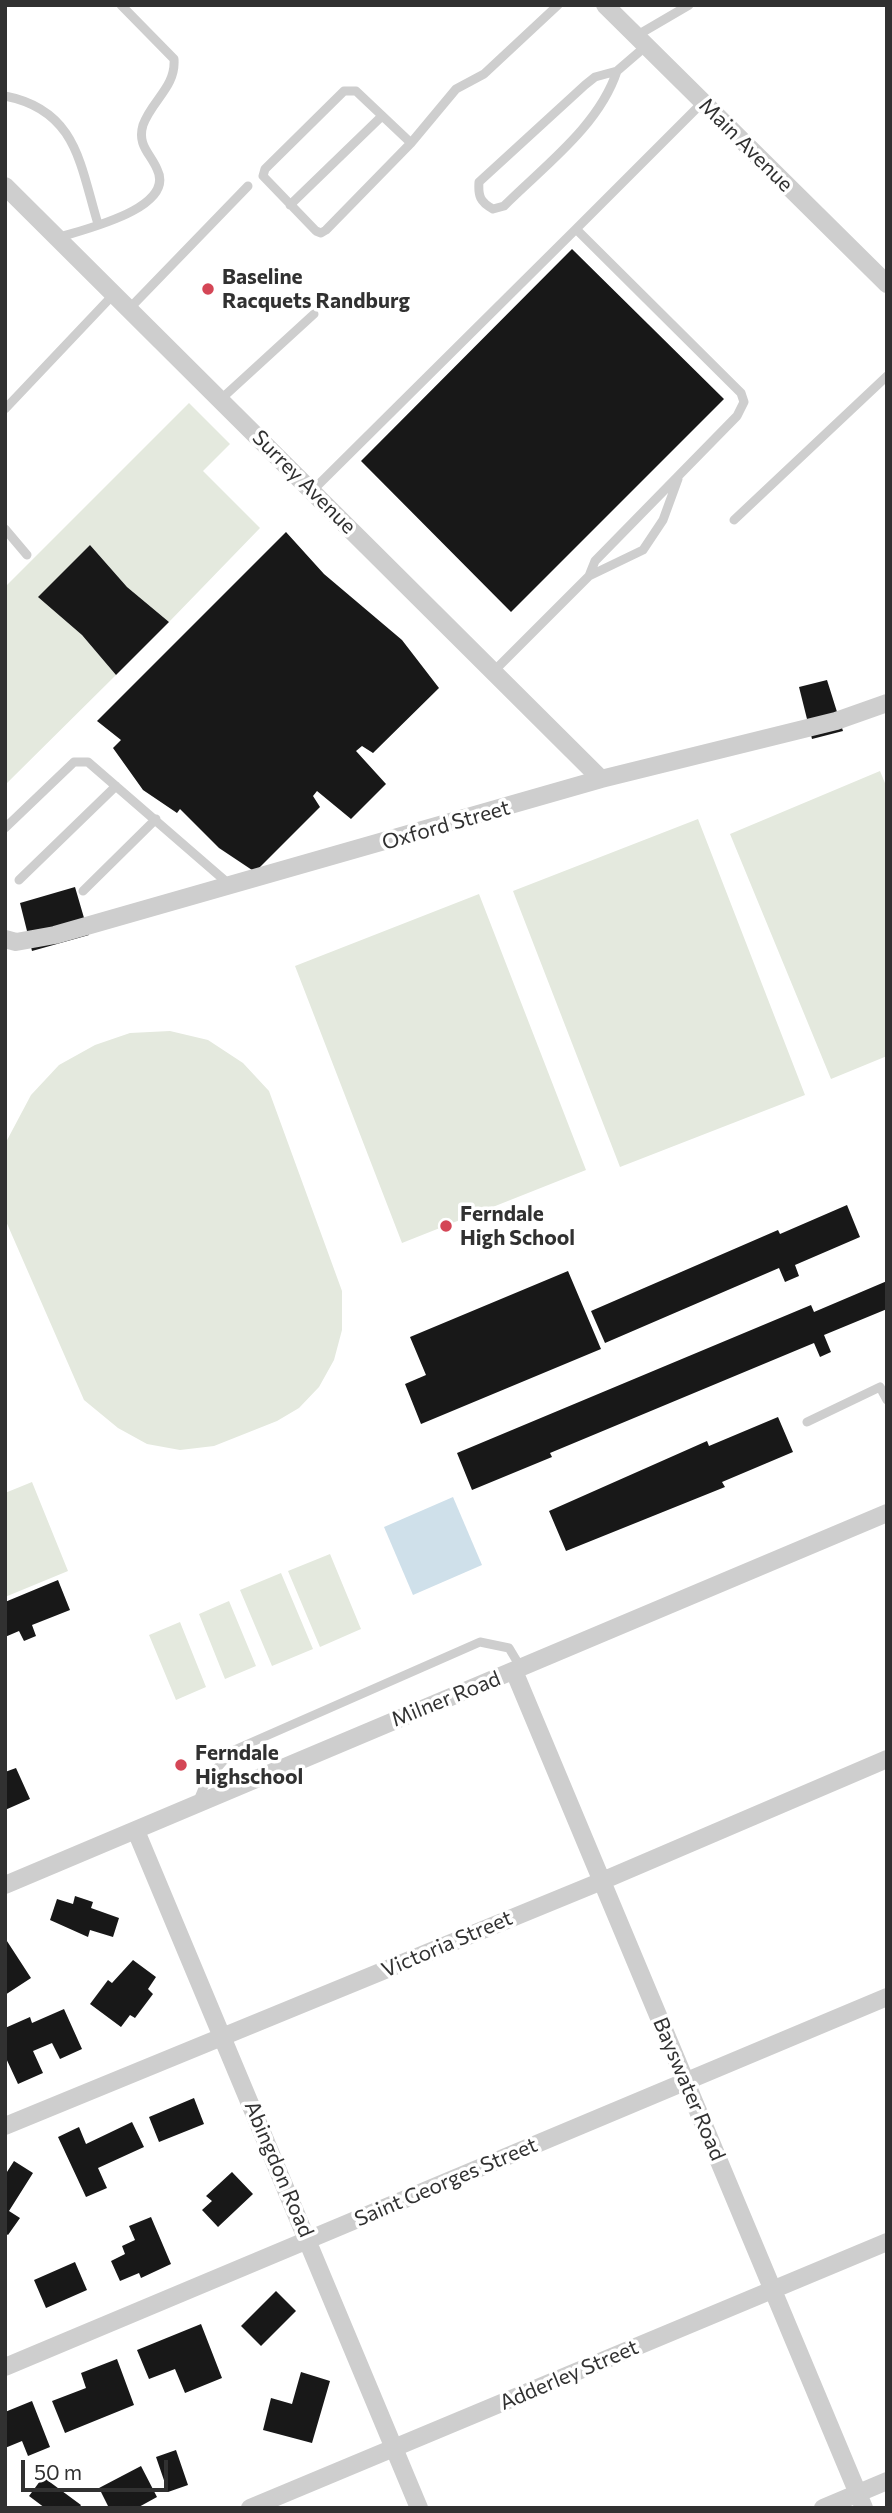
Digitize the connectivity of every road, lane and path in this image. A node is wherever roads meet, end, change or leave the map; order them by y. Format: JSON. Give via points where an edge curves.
{"nodes":[{"id":1,"x":121,"y":5,"type":"edge"},
{"id":2,"x":558,"y":5,"type":"edge"},
{"id":3,"x":605,"y":5,"type":"edge"},
{"id":4,"x":689,"y":5,"type":"edge"},
{"id":5,"x":641,"y":41,"type":"junction"},
{"id":6,"x":617,"y":71,"type":"junction"},
{"id":7,"x":5,"y":96,"type":"edge"},
{"id":8,"x":703,"y":102,"type":"junction"},
{"id":9,"x":382,"y":116,"type":"junction"},
{"id":10,"x":411,"y":144,"type":"junction"},
{"id":11,"x":5,"y":186,"type":"edge"},
{"id":12,"x":248,"y":186,"type":"dead end"},
{"id":13,"x":290,"y":205,"type":"junction"},
{"id":14,"x":98,"y":224,"type":"junction"},
{"id":15,"x":576,"y":229,"type":"junction"},
{"id":16,"x":57,"y":238,"type":"junction"},
{"id":17,"x":887,"y":284,"type":"edge"},
{"id":18,"x":113,"y":295,"type":"junction"},
{"id":19,"x":128,"y":310,"type":"junction"},
{"id":20,"x":314,"y":314,"type":"dead end"},
{"id":21,"x":887,"y":376,"type":"edge"},
{"id":22,"x":220,"y":400,"type":"junction"},
{"id":23,"x":5,"y":409,"type":"edge"},
{"id":24,"x":678,"y":478,"type":"junction"},
{"id":25,"x":313,"y":490,"type":"junction"},
{"id":26,"x":734,"y":520,"type":"dead end"},
{"id":27,"x":5,"y":530,"type":"edge"},
{"id":28,"x":27,"y":555,"type":"dead end"},
{"id":29,"x":589,"y":576,"type":"junction"},
{"id":30,"x":493,"y":672,"type":"junction"},
{"id":31,"x":887,"y":703,"type":"edge"},
{"id":32,"x":601,"y":779,"type":"junction"},
{"id":33,"x":116,"y":786,"type":"junction"},
{"id":34,"x":156,"y":819,"type":"junction"},
{"id":35,"x":5,"y":828,"type":"edge"},
{"id":36,"x":19,"y":880,"type":"dead end"},
{"id":37,"x":232,"y":886,"type":"junction"},
{"id":38,"x":83,"y":891,"type":"dead end"},
{"id":39,"x":5,"y":939,"type":"edge"},
{"id":40,"x":884,"y":1385,"type":"edge"},
{"id":41,"x":887,"y":1400,"type":"edge"},
{"id":42,"x":807,"y":1422,"type":"dead end"},
{"id":43,"x":887,"y":1513,"type":"edge"},
{"id":44,"x":518,"y":1670,"type":"junction"},
{"id":45,"x":887,"y":1759,"type":"edge"},
{"id":46,"x":197,"y":1805,"type":"junction"},
{"id":47,"x":136,"y":1831,"type":"junction"},
{"id":48,"x":602,"y":1881,"type":"junction"},
{"id":49,"x":5,"y":1885,"type":"edge"},
{"id":50,"x":887,"y":1997,"type":"edge"},
{"id":51,"x":223,"y":2035,"type":"junction"},
{"id":52,"x":685,"y":2081,"type":"junction"},
{"id":53,"x":5,"y":2126,"type":"edge"},
{"id":54,"x":309,"y":2239,"type":"junction"},
{"id":55,"x":887,"y":2242,"type":"edge"},
{"id":56,"x":773,"y":2290,"type":"junction"},
{"id":57,"x":5,"y":2367,"type":"edge"},
{"id":58,"x":392,"y":2449,"type":"junction"},
{"id":59,"x":887,"y":2482,"type":"edge"},
{"id":60,"x":861,"y":2501,"type":"edge"},
{"id":61,"x":250,"y":2508,"type":"edge"},
{"id":62,"x":419,"y":2508,"type":"edge"},
{"id":63,"x":823,"y":2508,"type":"edge"}],
"edges":[{"from":1,"to":14,"type":"lane","via":[[166,47],[174,58],[175,72],[142,130],[142,147],[159,170],[153,194],[130,215]]},
{"from":2,"to":10,"type":"lane","via":[[484,74],[456,89]]},
{"from":3,"to":5,"type":"street","name":"Main Avenue"},
{"from":4,"to":5,"type":"lane"},
{"from":5,"to":6,"type":"lane"},
{"from":5,"to":8,"type":"street","name":"Main Avenue"},
{"from":6,"to":6,"type":"lane","via":[[596,113],[504,206],[493,209],[483,204],[479,182],[585,85]]},
{"from":7,"to":14,"type":"lane","via":[[63,124],[73,141]]},
{"from":8,"to":15,"type":"lane"},
{"from":8,"to":17,"type":"street","name":"Main Avenue"},
{"from":9,"to":10,"type":"lane"},
{"from":9,"to":13,"type":"lane"},
{"from":9,"to":13,"type":"lane","via":[[356,91],[344,91],[265,169],[266,181]]},
{"from":10,"to":13,"type":"lane","via":[[321,233]]},
{"from":11,"to":16,"type":"street","name":"Surrey Avenue"},
{"from":12,"to":19,"type":"lane"},
{"from":14,"to":16,"type":"lane"},
{"from":15,"to":24,"type":"lane","via":[[743,397],[741,412]]},
{"from":15,"to":25,"type":"lane"},
{"from":16,"to":18,"type":"street","name":"Surrey Avenue"},
{"from":18,"to":19,"type":"street","name":"Surrey Avenue"},
{"from":18,"to":23,"type":"lane"},
{"from":19,"to":22,"type":"street","name":"Surrey Avenue"},
{"from":20,"to":22,"type":"lane"},
{"from":21,"to":26,"type":"lane"},
{"from":22,"to":25,"type":"street","name":"Surrey Avenue"},
{"from":24,"to":29,"type":"lane","via":[[595,561]]},
{"from":24,"to":29,"type":"lane","via":[[663,520],[643,550]]},
{"from":25,"to":30,"type":"street","name":"Surrey Avenue"},
{"from":27,"to":28,"type":"lane"},
{"from":29,"to":30,"type":"lane"},
{"from":30,"to":32,"type":"street","name":"Surrey Avenue"},
{"from":31,"to":32,"type":"street","name":"Oxford Street","via":[[836,721]]},
{"from":32,"to":37,"type":"street","name":"Oxford Street"},
{"from":33,"to":34,"type":"lane"},
{"from":33,"to":35,"type":"lane","via":[[88,762],[74,762]]},
{"from":33,"to":36,"type":"lane"},
{"from":34,"to":37,"type":"lane"},
{"from":34,"to":38,"type":"lane"},
{"from":37,"to":39,"type":"street","name":"Oxford Street","via":[[55,935],[16,942]]},
{"from":40,"to":41,"type":"lane"},
{"from":40,"to":42,"type":"lane"},
{"from":43,"to":44,"type":"street","name":"Milner Road"},
{"from":44,"to":46,"type":"street","name":"Milner Road"},
{"from":44,"to":46,"type":"lane","via":[[509,1648],[480,1642],[232,1751],[206,1781]]},
{"from":44,"to":48,"type":"street","name":"Bayswater Road"},
{"from":45,"to":48,"type":"street","name":"Victoria Street"},
{"from":46,"to":47,"type":"street","name":"Milner Road"},
{"from":47,"to":49,"type":"street","name":"Milner Road"},
{"from":47,"to":51,"type":"street","name":"Abingdon Road"},
{"from":48,"to":51,"type":"street","name":"Victoria Street"},
{"from":48,"to":52,"type":"street","name":"Bayswater Road"},
{"from":50,"to":52,"type":"street","name":"Saint Georges Street"},
{"from":51,"to":53,"type":"street","name":"Victoria Street"},
{"from":51,"to":54,"type":"street","name":"Abingdon Road"},
{"from":52,"to":54,"type":"street","name":"Saint Georges Street"},
{"from":52,"to":56,"type":"street","name":"Bayswater Road"},
{"from":54,"to":57,"type":"street","name":"Saint Georges Street"},
{"from":54,"to":58,"type":"street","name":"Abingdon Road"},
{"from":55,"to":56,"type":"street","name":"Adderley Street"},
{"from":56,"to":58,"type":"street","name":"Adderley Street"},
{"from":56,"to":60,"type":"street","name":"Bayswater Road"},
{"from":58,"to":61,"type":"street","name":"Adderley Street"},
{"from":58,"to":62,"type":"street","name":"Abingdon Road"},
{"from":59,"to":60,"type":"street"},
{"from":60,"to":63,"type":"street"}]}
